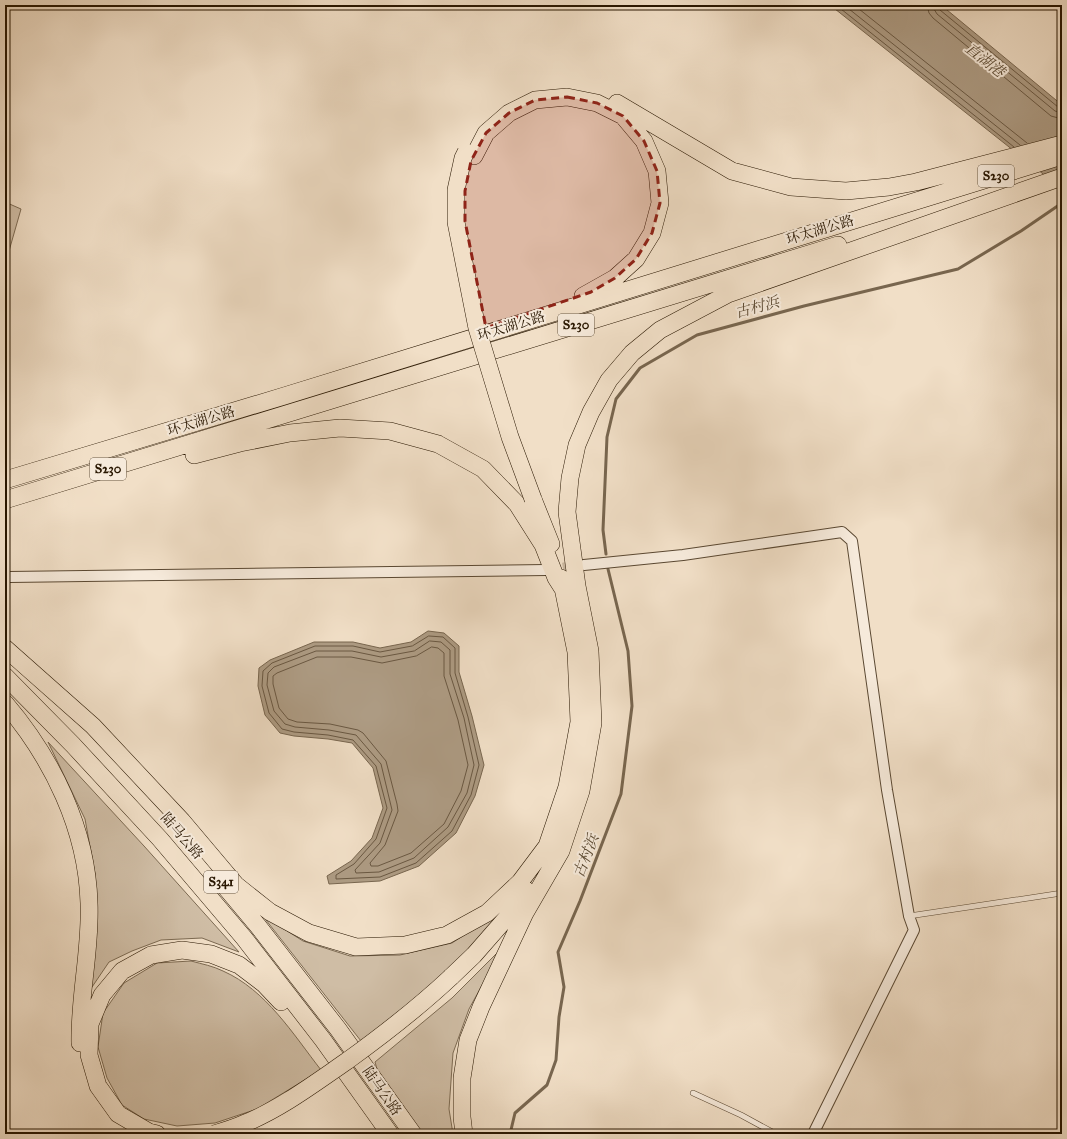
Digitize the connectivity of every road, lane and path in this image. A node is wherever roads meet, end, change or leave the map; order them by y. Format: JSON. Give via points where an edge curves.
{"nodes":[{"id":1,"x":1062,"y":144,"type":"edge"},
{"id":2,"x":470,"y":154,"type":"junction"},
{"id":3,"x":1062,"y":156,"type":"edge"},
{"id":4,"x":1062,"y":178,"type":"edge"},
{"id":5,"x":945,"y":216,"type":"junction"},
{"id":6,"x":284,"y":396,"type":"junction"},
{"id":7,"x":212,"y":444,"type":"junction"},
{"id":8,"x":5,"y":480,"type":"edge"},
{"id":9,"x":5,"y":501,"type":"edge"},
{"id":10,"x":584,"y":565,"type":"tunnel mouth"},
{"id":11,"x":546,"y":570,"type":"tunnel mouth"},
{"id":12,"x":5,"y":575,"type":"edge"},
{"id":13,"x":570,"y":587,"type":"junction"},
{"id":14,"x":5,"y":649,"type":"edge"},
{"id":15,"x":5,"y":676,"type":"edge"},
{"id":16,"x":5,"y":703,"type":"edge"},
{"id":17,"x":547,"y":846,"type":"junction"},
{"id":18,"x":1062,"y":893,"type":"edge"},
{"id":19,"x":525,"y":913,"type":"junction"},
{"id":20,"x":909,"y":916,"type":"junction"},
{"id":21,"x":454,"y":980,"type":"junction"},
{"id":22,"x":693,"y":1093,"type":"dead end"},
{"id":23,"x":134,"y":1134,"type":"edge"},
{"id":24,"x":156,"y":1134,"type":"edge"},
{"id":25,"x":214,"y":1134,"type":"edge"},
{"id":26,"x":242,"y":1134,"type":"edge"},
{"id":27,"x":378,"y":1134,"type":"edge"},
{"id":28,"x":390,"y":1134,"type":"edge"},
{"id":29,"x":413,"y":1134,"type":"edge"},
{"id":30,"x":464,"y":1134,"type":"edge"},
{"id":31,"x":776,"y":1134,"type":"edge"},
{"id":32,"x":813,"y":1134,"type":"edge"}],
"edges":[{"from":1,"to":2,"type":"highway","via":[[890,187],[846,191],[791,187],[732,171],[600,94],[567,88],[533,91],[504,105],[479,127]]},
{"from":2,"to":6,"type":"highway","via":[[486,133],[509,113],[535,100],[567,97],[597,103],[623,116],[644,141],[657,171],[660,203],[652,233],[636,259],[615,278],[592,292],[566,303],[425,347]]},
{"from":2,"to":13,"type":"highway","bridge":true,"via":[[463,158],[456,190],[456,222],[477,328],[510,437],[537,497],[558,564]]},
{"from":3,"to":6,"type":"highway","name":"环太湖公路","number":"S230"},
{"from":4,"to":5,"type":"highway"},
{"from":5,"to":7,"type":"highway","name":"环太湖公路","number":"S230","via":[[693,288]]},
{"from":5,"to":13,"type":"highway","via":[[728,294],[660,330],[632,353],[609,380],[591,412],[577,445],[570,478],[567,512]]},
{"from":6,"to":8,"type":"highway","name":"环太湖公路","number":"S230"},
{"from":7,"to":9,"type":"highway"},
{"from":7,"to":13,"type":"highway","via":[[340,428],[390,431],[438,444],[483,469],[517,504],[542,545],[556,578]]},
{"from":10,"to":20,"type":"street","via":[[683,555],[842,532],[852,541]]},
{"from":11,"to":12,"type":"street","via":[[9,577]]},
{"from":13,"to":17,"type":"highway","via":[[579,722],[567,787]]},
{"from":13,"to":19,"type":"highway","via":[[590,651],[593,723],[582,791],[561,851]]},
{"from":14,"to":17,"type":"highway","via":[[93,726],[182,821],[236,885],[270,912],[310,933],[356,947],[404,945],[447,935],[487,913],[520,882]]},
{"from":14,"to":29,"type":"highway","name":"陆马公路","number":"S341","via":[[174,827],[258,926],[338,1029]]},
{"from":15,"to":28,"type":"highway","name":"陆马公路","number":"S341","via":[[155,834],[234,926],[323,1040]]},
{"from":16,"to":23,"type":"highway","via":[[44,756],[62,791],[76,827],[85,865],[89,903],[79,1022],[80,1056],[89,1089],[112,1120]]},
{"from":17,"to":21,"type":"highway","via":[[516,907]]},
{"from":18,"to":20,"type":"lane"},
{"from":19,"to":21,"type":"highway","via":[[480,961]]},
{"from":19,"to":30,"type":"highway","via":[[468,1040],[462,1078]]},
{"from":20,"to":32,"type":"street","via":[[914,930]]},
{"from":21,"to":25,"type":"highway","bridge":true,"via":[[326,1076],[273,1110],[244,1124]]},
{"from":21,"to":26,"type":"highway","via":[[434,1005],[383,1046],[277,1117]]},
{"from":22,"to":31,"type":"lane"},
{"from":24,"to":27,"type":"highway","via":[[118,1114],[98,1086],[89,1055],[90,1024],[102,995],[122,971],[151,956],[182,950],[212,954],[239,965],[264,984],[316,1045]]}]}
